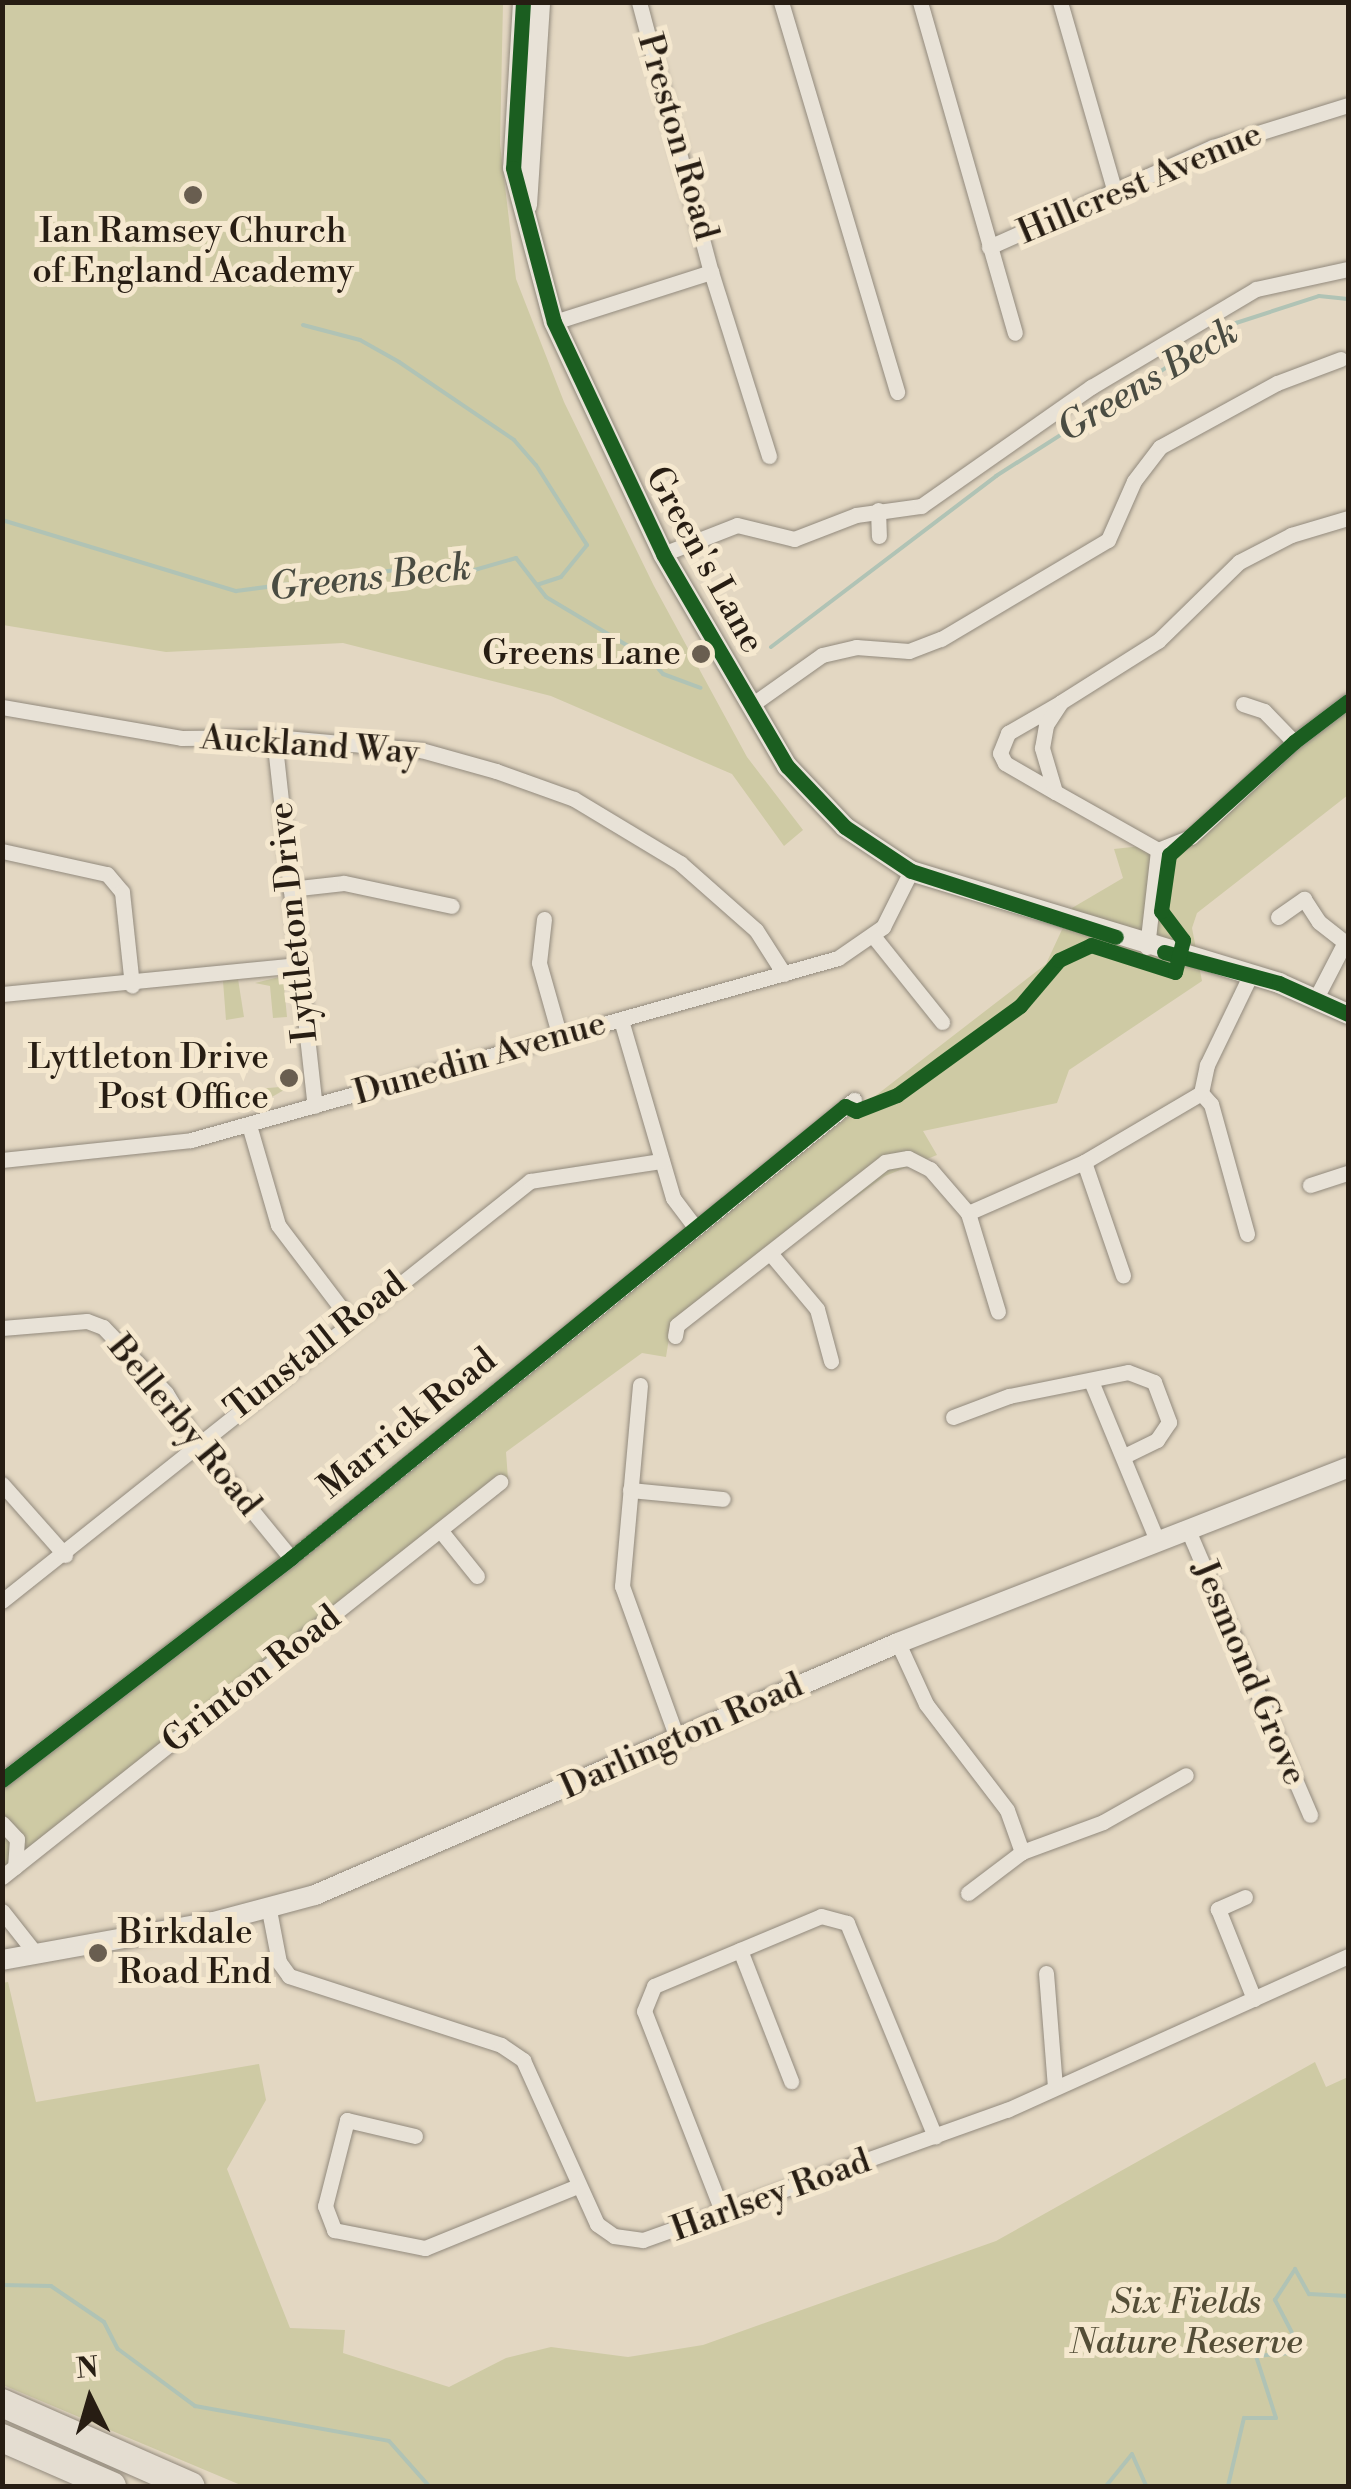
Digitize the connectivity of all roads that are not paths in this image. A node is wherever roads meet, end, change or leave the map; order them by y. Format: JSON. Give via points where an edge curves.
{"nodes":[{"id":1,"x":522,"y":2,"type":"edge"},
{"id":2,"x":540,"y":2,"type":"edge"},
{"id":3,"x":639,"y":2,"type":"edge"},
{"id":4,"x":781,"y":2,"type":"edge"},
{"id":5,"x":920,"y":2,"type":"edge"},
{"id":6,"x":1060,"y":2,"type":"edge"},
{"id":7,"x":1348,"y":106,"type":"edge"},
{"id":8,"x":1114,"y":192,"type":"junction"},
{"id":9,"x":526,"y":223,"type":"junction"},
{"id":10,"x":851,"y":236,"type":"junction"},
{"id":11,"x":834,"y":240,"type":"dead end"},
{"id":12,"x":989,"y":247,"type":"junction"},
{"id":13,"x":1348,"y":269,"type":"edge"},
{"id":14,"x":711,"y":272,"type":"junction"},
{"id":15,"x":554,"y":322,"type":"junction"},
{"id":16,"x":1014,"y":333,"type":"dead end"},
{"id":17,"x":1123,"y":345,"type":"dead end"},
{"id":18,"x":1133,"y":362,"type":"junction"},
{"id":19,"x":1333,"y":368,"type":"dead end"},
{"id":20,"x":897,"y":392,"type":"dead end"},
{"id":21,"x":769,"y":456,"type":"dead end"},
{"id":22,"x":878,"y":510,"type":"junction"},
{"id":23,"x":1348,"y":518,"type":"edge"},
{"id":24,"x":878,"y":536,"type":"dead end"},
{"id":25,"x":663,"y":554,"type":"junction"},
{"id":26,"x":1061,"y":702,"type":"junction"},
{"id":27,"x":1348,"y":702,"type":"edge"},
{"id":28,"x":1243,"y":704,"type":"dead end"},
{"id":29,"x":750,"y":706,"type":"junction"},
{"id":30,"x":2,"y":707,"type":"edge"},
{"id":31,"x":274,"y":737,"type":"junction"},
{"id":32,"x":1294,"y":742,"type":"junction"},
{"id":33,"x":1055,"y":792,"type":"junction"},
{"id":34,"x":1158,"y":850,"type":"junction"},
{"id":35,"x":2,"y":852,"type":"edge"},
{"id":36,"x":911,"y":871,"type":"junction"},
{"id":37,"x":290,"y":889,"type":"junction"},
{"id":38,"x":452,"y":906,"type":"dead end"},
{"id":39,"x":1278,"y":917,"type":"dead end"},
{"id":40,"x":544,"y":920,"type":"dead end"},
{"id":41,"x":874,"y":937,"type":"junction"},
{"id":42,"x":1347,"y":943,"type":"edge"},
{"id":43,"x":1147,"y":947,"type":"junction"},
{"id":44,"x":298,"y":965,"type":"junction"},
{"id":45,"x":784,"y":974,"type":"junction"},
{"id":46,"x":1250,"y":976,"type":"junction"},
{"id":47,"x":132,"y":984,"type":"junction"},
{"id":48,"x":2,"y":994,"type":"edge"},
{"id":49,"x":1316,"y":998,"type":"junction"},
{"id":50,"x":1348,"y":1014,"type":"edge"},
{"id":51,"x":622,"y":1020,"type":"junction"},
{"id":52,"x":942,"y":1022,"type":"dead end"},
{"id":53,"x":560,"y":1037,"type":"junction"},
{"id":54,"x":1201,"y":1093,"type":"junction"},
{"id":55,"x":314,"y":1106,"type":"junction"},
{"id":56,"x":850,"y":1107,"type":"dead end"},
{"id":57,"x":250,"y":1125,"type":"junction"},
{"id":58,"x":2,"y":1160,"type":"edge"},
{"id":59,"x":661,"y":1161,"type":"junction"},
{"id":60,"x":1084,"y":1162,"type":"junction"},
{"id":61,"x":1348,"y":1173,"type":"edge"},
{"id":62,"x":1310,"y":1185,"type":"dead end"},
{"id":63,"x":968,"y":1213,"type":"junction"},
{"id":64,"x":696,"y":1228,"type":"junction"},
{"id":65,"x":1247,"y":1234,"type":"dead end"},
{"id":66,"x":770,"y":1253,"type":"junction"},
{"id":67,"x":1123,"y":1275,"type":"dead end"},
{"id":68,"x":998,"y":1312,"type":"dead end"},
{"id":69,"x":350,"y":1320,"type":"junction"},
{"id":70,"x":2,"y":1328,"type":"edge"},
{"id":71,"x":674,"y":1336,"type":"dead end"},
{"id":72,"x":831,"y":1361,"type":"dead end"},
{"id":73,"x":1092,"y":1381,"type":"junction"},
{"id":74,"x":640,"y":1385,"type":"dead end"},
{"id":75,"x":954,"y":1417,"type":"dead end"},
{"id":76,"x":196,"y":1442,"type":"junction"},
{"id":77,"x":1124,"y":1456,"type":"junction"},
{"id":78,"x":1348,"y":1468,"type":"edge"},
{"id":79,"x":474,"y":1477,"type":"dead end"},
{"id":80,"x":500,"y":1482,"type":"dead end"},
{"id":81,"x":2,"y":1484,"type":"edge"},
{"id":82,"x":630,"y":1490,"type":"junction"},
{"id":83,"x":486,"y":1493,"type":"junction"},
{"id":84,"x":723,"y":1499,"type":"dead end"},
{"id":85,"x":440,"y":1530,"type":"junction"},
{"id":86,"x":1188,"y":1530,"type":"junction"},
{"id":87,"x":1158,"y":1542,"type":"junction"},
{"id":88,"x":65,"y":1555,"type":"junction"},
{"id":89,"x":292,"y":1558,"type":"junction"},
{"id":90,"x":477,"y":1576,"type":"dead end"},
{"id":91,"x":2,"y":1601,"type":"edge"},
{"id":92,"x":898,"y":1643,"type":"junction"},
{"id":93,"x":676,"y":1738,"type":"junction"},
{"id":94,"x":1186,"y":1774,"type":"dead end"},
{"id":95,"x":2,"y":1780,"type":"edge"},
{"id":96,"x":1310,"y":1815,"type":"dead end"},
{"id":97,"x":2,"y":1823,"type":"edge"},
{"id":98,"x":1022,"y":1852,"type":"junction"},
{"id":99,"x":9,"y":1872,"type":"edge"},
{"id":100,"x":968,"y":1892,"type":"dead end"},
{"id":101,"x":1246,"y":1896,"type":"dead end"},
{"id":102,"x":268,"y":1910,"type":"junction"},
{"id":103,"x":2,"y":1911,"type":"edge"},
{"id":104,"x":740,"y":1950,"type":"junction"},
{"id":105,"x":36,"y":1954,"type":"junction"},
{"id":106,"x":1348,"y":1956,"type":"edge"},
{"id":107,"x":2,"y":1960,"type":"edge"},
{"id":108,"x":1046,"y":1973,"type":"dead end"},
{"id":109,"x":1254,"y":1998,"type":"junction"},
{"id":110,"x":790,"y":2080,"type":"dead end"},
{"id":111,"x":1054,"y":2088,"type":"junction"},
{"id":112,"x":415,"y":2136,"type":"dead end"},
{"id":113,"x":935,"y":2137,"type":"junction"},
{"id":114,"x":578,"y":2186,"type":"junction"},
{"id":115,"x":724,"y":2216,"type":"junction"},
{"id":116,"x":2,"y":2403,"type":"edge"},
{"id":117,"x":2,"y":2438,"type":"edge"},
{"id":118,"x":112,"y":2486,"type":"edge"},
{"id":119,"x":190,"y":2486,"type":"edge"}],
"edges":[{"from":1,"to":9,"type":"street","name":"Green's Lane","via":[[513,168]]},
{"from":2,"to":9,"type":"street","name":"Green's Lane"},
{"from":3,"to":14,"type":"street","name":"Preston Road"},
{"from":4,"to":10,"type":"street"},
{"from":5,"to":12,"type":"street"},
{"from":6,"to":8,"type":"street"},
{"from":7,"to":8,"type":"street","name":"Hillcrest Avenue","via":[[1213,147]]},
{"from":8,"to":12,"type":"street","name":"Hillcrest Avenue"},
{"from":9,"to":15,"type":"street","name":"Green's Lane"},
{"from":10,"to":11,"type":"street"},
{"from":10,"to":20,"type":"street"},
{"from":12,"to":16,"type":"street"},
{"from":13,"to":18,"type":"street","via":[[1256,290]]},
{"from":14,"to":15,"type":"street","name":"Preston Road"},
{"from":14,"to":21,"type":"street","name":"Preston Road"},
{"from":15,"to":25,"type":"street","name":"Green's Lane"},
{"from":17,"to":18,"type":"street"},
{"from":18,"to":22,"type":"street","via":[[922,506]]},
{"from":19,"to":29,"type":"street","via":[[1277,383],[1160,447],[1134,480],[1108,540],[1090,543],[931,645],[822,655]]},
{"from":22,"to":24,"type":"street"},
{"from":22,"to":25,"type":"street","via":[[794,539],[737,525]]},
{"from":23,"to":26,"type":"street","via":[[1258,550],[1158,641]]},
{"from":25,"to":29,"type":"street","name":"Green's Lane"},
{"from":26,"to":33,"type":"street","via":[[1042,748]]},
{"from":26,"to":33,"type":"street","via":[[1008,733],[1000,753],[1005,763]]},
{"from":27,"to":32,"type":"street"},
{"from":28,"to":32,"type":"street","via":[[1264,711]]},
{"from":29,"to":36,"type":"street","name":"Green's Lane","via":[[816,800]]},
{"from":30,"to":31,"type":"street","name":"Auckland Way","via":[[181,738]]},
{"from":31,"to":37,"type":"street","name":"Lyttleton Drive"},
{"from":31,"to":45,"type":"street","name":"Auckland Way","via":[[420,750],[574,799],[640,836],[724,897],[774,950]]},
{"from":32,"to":34,"type":"street","via":[[1192,837]]},
{"from":33,"to":34,"type":"street"},
{"from":34,"to":43,"type":"street"},
{"from":35,"to":47,"type":"street","via":[[107,874],[122,892]]},
{"from":36,"to":41,"type":"street"},
{"from":36,"to":43,"type":"street","name":"Green's Lane"},
{"from":37,"to":38,"type":"street","via":[[344,884]]},
{"from":37,"to":44,"type":"street","name":"Lyttleton Drive"},
{"from":39,"to":42,"type":"street","via":[[1304,899],[1319,922]]},
{"from":40,"to":53,"type":"street","via":[[538,963]]},
{"from":41,"to":45,"type":"street","name":"Dunedin Avenue","via":[[838,958]]},
{"from":41,"to":52,"type":"street"},
{"from":42,"to":49,"type":"street"},
{"from":43,"to":46,"type":"street","name":"Green's Lane"},
{"from":44,"to":47,"type":"street"},
{"from":44,"to":55,"type":"street","name":"Lyttleton Drive"},
{"from":45,"to":51,"type":"street","name":"Dunedin Avenue"},
{"from":46,"to":49,"type":"street","name":"Green's Lane"},
{"from":46,"to":54,"type":"street","via":[[1207,1065]]},
{"from":47,"to":48,"type":"street"},
{"from":49,"to":50,"type":"street","name":"Green's Lane"},
{"from":51,"to":53,"type":"street","name":"Dunedin Avenue"},
{"from":51,"to":59,"type":"street"},
{"from":53,"to":55,"type":"street","name":"Dunedin Avenue"},
{"from":54,"to":60,"type":"street"},
{"from":54,"to":65,"type":"street","via":[[1211,1104]]},
{"from":55,"to":57,"type":"street","name":"Dunedin Avenue"},
{"from":56,"to":64,"type":"street","name":"Marrick Road"},
{"from":57,"to":58,"type":"street","name":"Dunedin Avenue","via":[[117,1152]]},
{"from":57,"to":69,"type":"street","via":[[278,1226]]},
{"from":59,"to":64,"type":"street","via":[[673,1198]]},
{"from":59,"to":69,"type":"street","name":"Tunstall Road","via":[[530,1181]]},
{"from":60,"to":63,"type":"street"},
{"from":60,"to":67,"type":"street"},
{"from":61,"to":62,"type":"street"},
{"from":63,"to":66,"type":"street","via":[[930,1168],[908,1158],[885,1162]]},
{"from":63,"to":68,"type":"street"},
{"from":64,"to":89,"type":"street","name":"Marrick Road"},
{"from":66,"to":71,"type":"street","via":[[677,1325]]},
{"from":66,"to":72,"type":"street","via":[[817,1309]]},
{"from":69,"to":76,"type":"street","name":"Tunstall Road"},
{"from":70,"to":76,"type":"street","name":"Bellerby Road","via":[[86,1321],[103,1327],[166,1393]]},
{"from":73,"to":75,"type":"street","via":[[1009,1396]]},
{"from":73,"to":77,"type":"street"},
{"from":73,"to":77,"type":"street","via":[[1128,1372],[1154,1382],[1169,1422],[1157,1440]]},
{"from":74,"to":82,"type":"street"},
{"from":76,"to":88,"type":"street","name":"Tunstall Road"},
{"from":76,"to":89,"type":"street","name":"Bellerby Road"},
{"from":77,"to":87,"type":"street"},
{"from":78,"to":86,"type":"street","name":"Darlington Road"},
{"from":79,"to":83,"type":"street"},
{"from":80,"to":83,"type":"street","name":"Grinton Road"},
{"from":81,"to":88,"type":"street"},
{"from":82,"to":84,"type":"street"},
{"from":82,"to":93,"type":"street","via":[[622,1586]]},
{"from":83,"to":85,"type":"street","name":"Grinton Road"},
{"from":85,"to":90,"type":"street"},
{"from":85,"to":99,"type":"street","name":"Grinton Road"},
{"from":86,"to":87,"type":"street","name":"Darlington Road"},
{"from":86,"to":96,"type":"street","name":"Jesmond Grove"},
{"from":87,"to":92,"type":"street","name":"Darlington Road"},
{"from":88,"to":91,"type":"street","name":"Tunstall Road"},
{"from":89,"to":95,"type":"street","name":"Marrick Road"},
{"from":92,"to":93,"type":"street","name":"Darlington Road"},
{"from":92,"to":98,"type":"street","via":[[926,1704],[1007,1810]]},
{"from":93,"to":102,"type":"street","name":"Darlington Road","via":[[484,1826]]},
{"from":94,"to":98,"type":"street","via":[[1104,1822]]},
{"from":97,"to":99,"type":"street","via":[[17,1839]]},
{"from":98,"to":100,"type":"street"},
{"from":101,"to":109,"type":"street","via":[[1218,1909]]},
{"from":102,"to":105,"type":"street","name":"Darlington Road"},
{"from":102,"to":114,"type":"street","name":"Harlsey Road","via":[[278,1962],[289,1976],[500,2045],[523,2060]]},
{"from":103,"to":105,"type":"street"},
{"from":104,"to":110,"type":"street"},
{"from":104,"to":113,"type":"street","via":[[822,1916],[846,1923]]},
{"from":104,"to":115,"type":"street","via":[[654,1986],[644,2011]]},
{"from":105,"to":107,"type":"street","name":"Darlington Road"},
{"from":106,"to":109,"type":"street","name":"Harlsey Road"},
{"from":108,"to":111,"type":"street"},
{"from":109,"to":111,"type":"street","name":"Harlsey Road"},
{"from":111,"to":113,"type":"street","name":"Harlsey Road"},
{"from":112,"to":114,"type":"street","via":[[347,2120],[326,2206],[334,2230],[425,2248]]},
{"from":113,"to":115,"type":"street","name":"Harlsey Road"},
{"from":114,"to":115,"type":"street","name":"Harlsey Road","via":[[597,2224],[614,2236],[642,2240]]},
{"from":116,"to":119,"type":"highway"},
{"from":117,"to":118,"type":"highway"}]}
